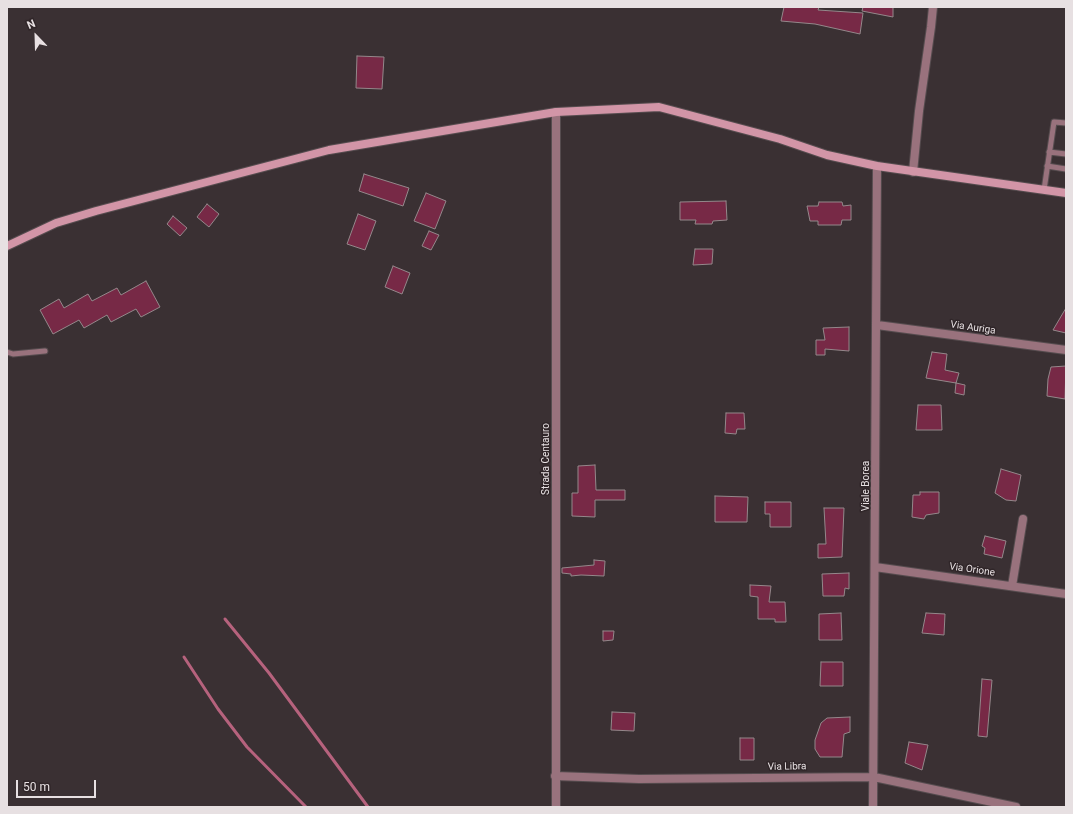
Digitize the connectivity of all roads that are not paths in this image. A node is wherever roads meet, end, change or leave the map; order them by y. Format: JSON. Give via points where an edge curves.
{"nodes":[{"id":1,"x":933,"y":7,"type":"edge"},
{"id":2,"x":556,"y":112,"type":"junction"},
{"id":3,"x":1066,"y":124,"type":"edge"},
{"id":4,"x":1049,"y":152,"type":"junction"},
{"id":5,"x":1066,"y":154,"type":"edge"},
{"id":6,"x":877,"y":166,"type":"junction"},
{"id":7,"x":1047,"y":166,"type":"junction"},
{"id":8,"x":1066,"y":169,"type":"edge"},
{"id":9,"x":913,"y":172,"type":"junction"},
{"id":10,"x":1044,"y":190,"type":"junction"},
{"id":11,"x":1066,"y":193,"type":"edge"},
{"id":12,"x":7,"y":246,"type":"edge"},
{"id":13,"x":877,"y":325,"type":"junction"},
{"id":14,"x":1066,"y":350,"type":"edge"},
{"id":15,"x":7,"y":352,"type":"edge"},
{"id":16,"x":45,"y":352,"type":"dead end"},
{"id":17,"x":1023,"y":519,"type":"dead end"},
{"id":18,"x":875,"y":567,"type":"junction"},
{"id":19,"x":1012,"y":586,"type":"junction"},
{"id":20,"x":1066,"y":594,"type":"edge"},
{"id":21,"x":555,"y":776,"type":"junction"},
{"id":22,"x":874,"y":776,"type":"junction"},
{"id":23,"x":556,"y":807,"type":"edge"},
{"id":24,"x":873,"y":807,"type":"edge"},
{"id":25,"x":1016,"y":807,"type":"edge"}],
"edges":[{"from":1,"to":9,"type":"street","via":[[918,111]]},
{"from":2,"to":6,"type":"main road","via":[[659,106],[780,139],[827,155]]},
{"from":2,"to":12,"type":"main road","via":[[329,150],[56,223]]},
{"from":2,"to":21,"type":"street","name":"Strada Centauro"},
{"from":3,"to":4,"type":"lane","via":[[1054,122]]},
{"from":4,"to":5,"type":"lane"},
{"from":4,"to":7,"type":"lane"},
{"from":6,"to":9,"type":"main road"},
{"from":6,"to":13,"type":"street","name":"Viale Borea"},
{"from":7,"to":8,"type":"lane"},
{"from":7,"to":10,"type":"lane"},
{"from":9,"to":10,"type":"main road"},
{"from":10,"to":11,"type":"main road"},
{"from":13,"to":14,"type":"street","name":"Via Auriga"},
{"from":13,"to":18,"type":"street","name":"Viale Borea"},
{"from":15,"to":16,"type":"lane"},
{"from":17,"to":19,"type":"street"},
{"from":18,"to":19,"type":"street","name":"Via Orione"},
{"from":18,"to":22,"type":"street","name":"Viale Borea"},
{"from":19,"to":20,"type":"street","name":"Via Orione"},
{"from":21,"to":22,"type":"street","name":"Via Libra","via":[[639,779]]},
{"from":21,"to":23,"type":"street","name":"Strada Centauro"},
{"from":22,"to":24,"type":"street","name":"Viale Borea"},
{"from":22,"to":25,"type":"street","name":"Via Libra"}]}
